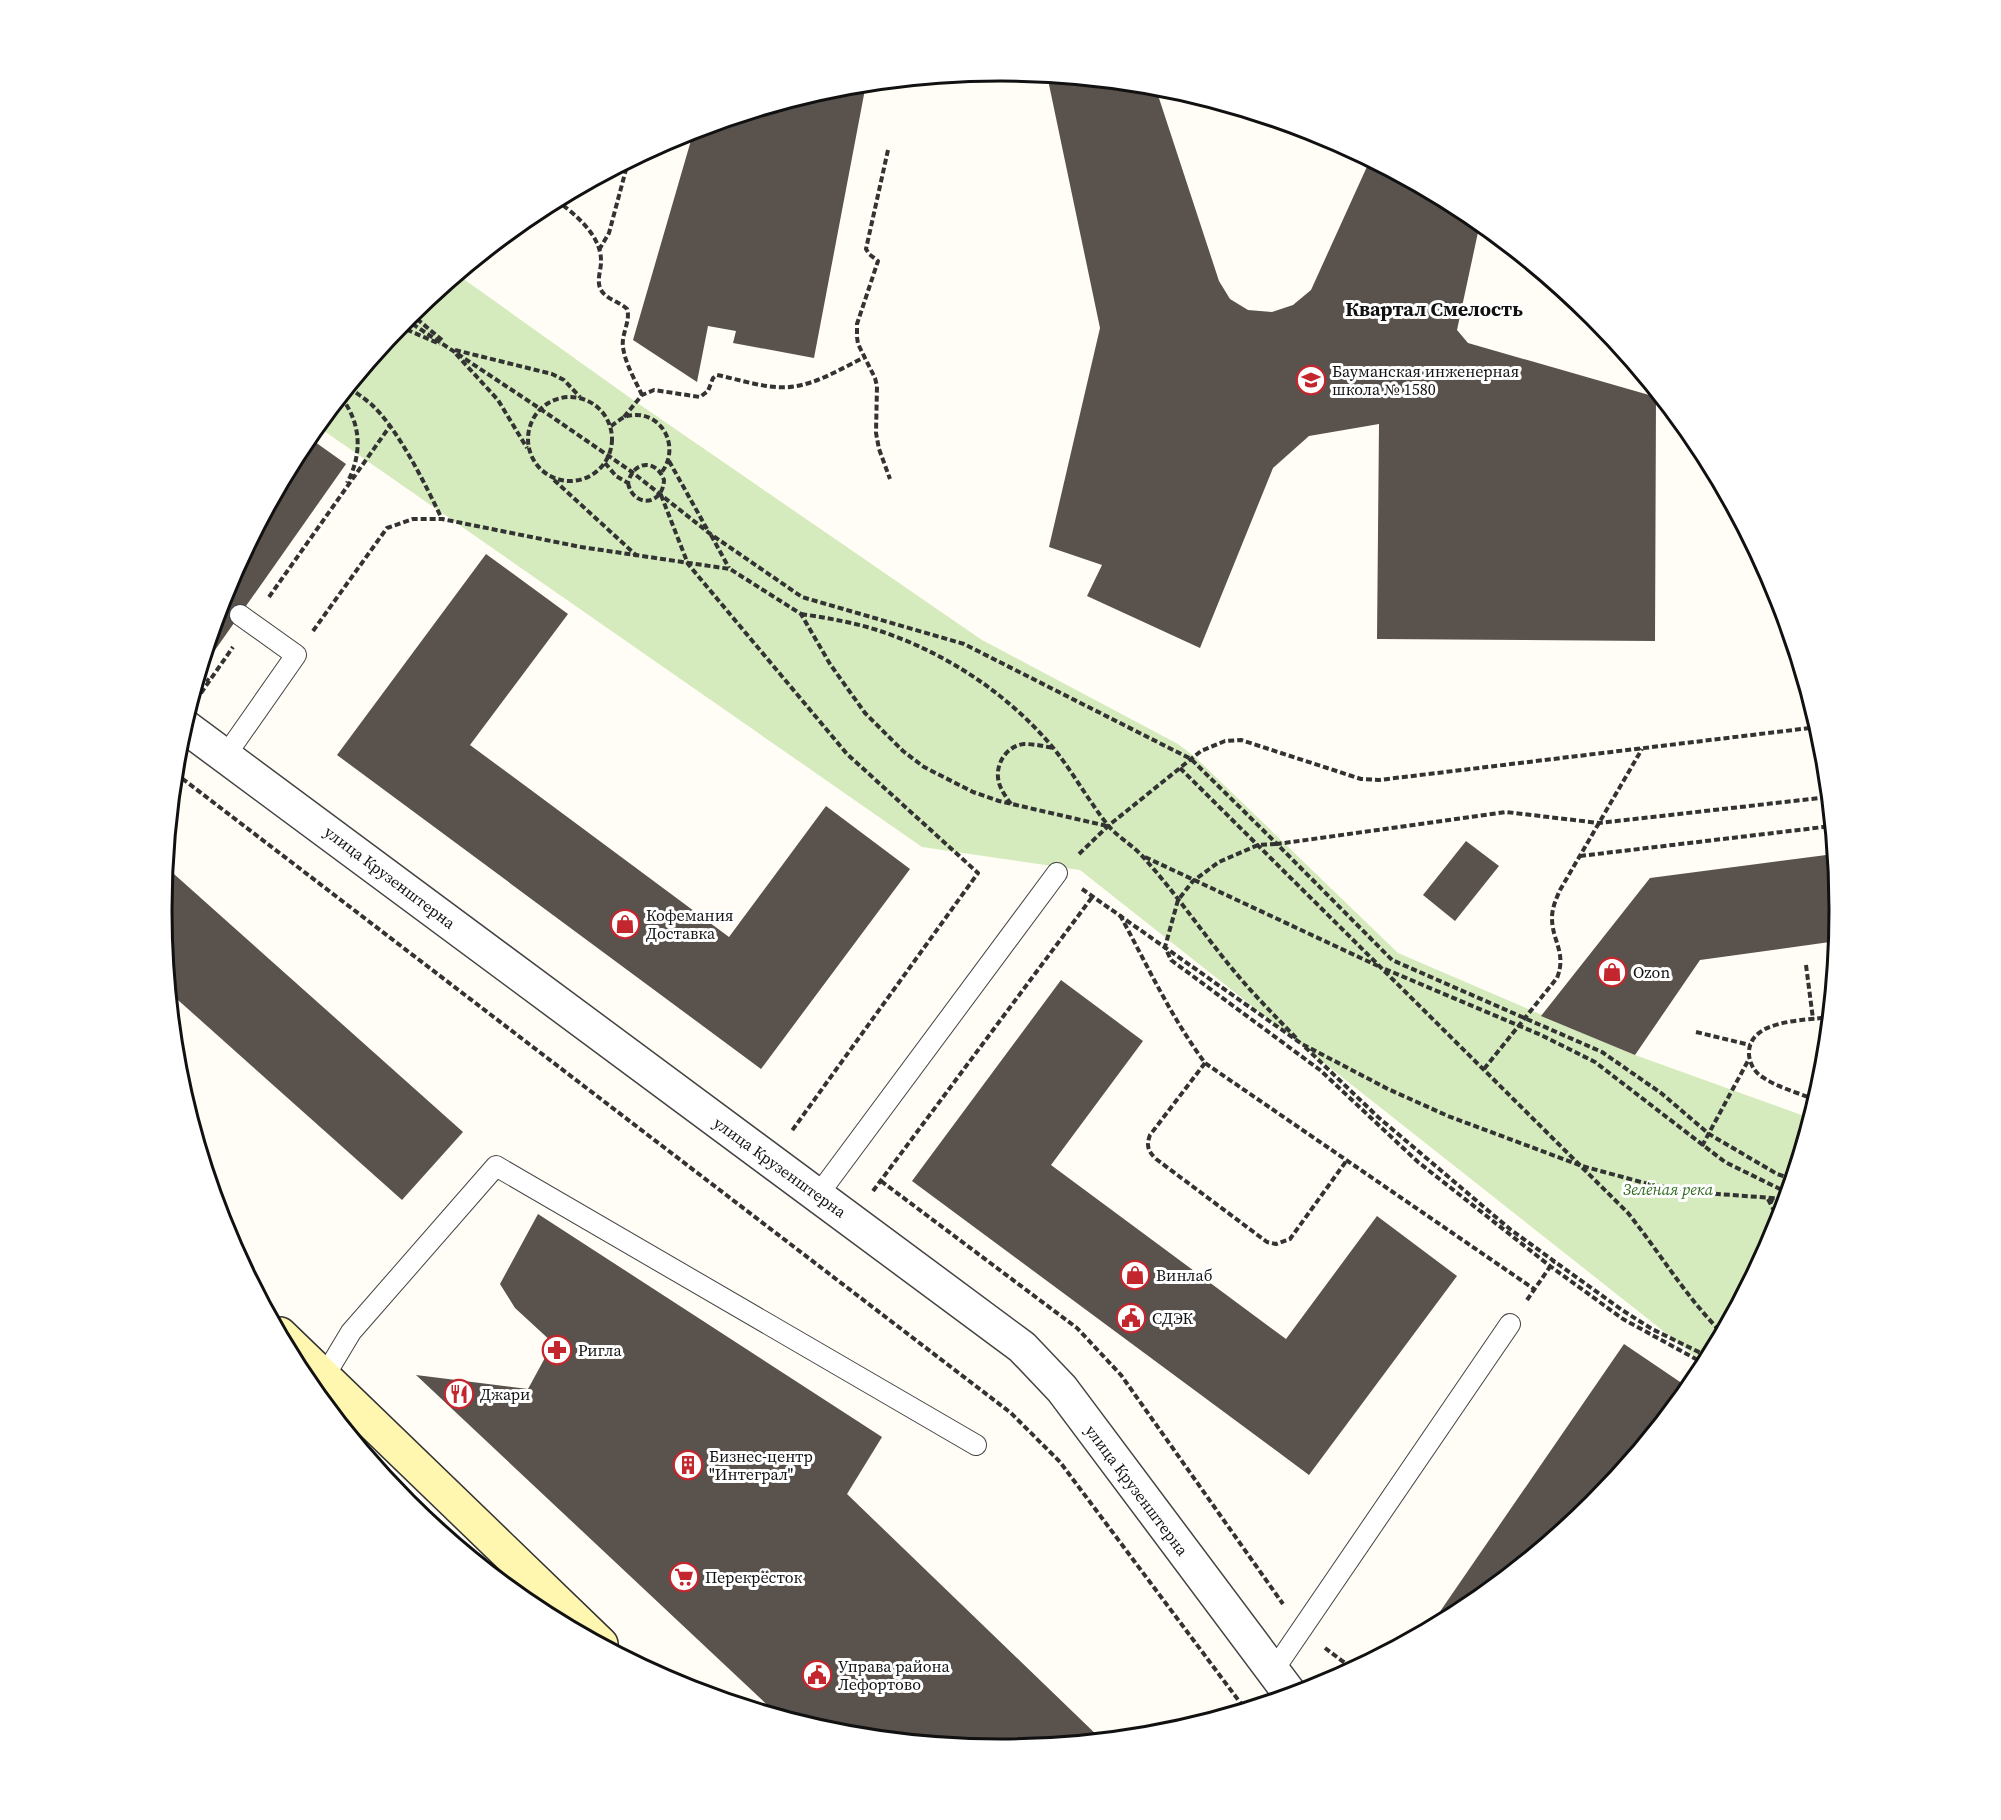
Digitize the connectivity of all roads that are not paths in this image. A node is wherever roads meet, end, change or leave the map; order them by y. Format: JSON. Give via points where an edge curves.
{"nodes":[{"id":1,"x":245,"y":619,"type":"road end"},
{"id":2,"x":191,"y":731,"type":"edge"},
{"id":3,"x":226,"y":755,"type":"junction"},
{"id":4,"x":1057,"y":873,"type":"road end"},
{"id":5,"x":818,"y":1195,"type":"junction"},
{"id":6,"x":1510,"y":1324,"type":"road end"},
{"id":7,"x":319,"y":1383,"type":"edge"},
{"id":8,"x":321,"y":1385,"type":"edge"},
{"id":9,"x":976,"y":1445,"type":"dead end"},
{"id":10,"x":579,"y":1623,"type":"edge"},
{"id":11,"x":1282,"y":1683,"type":"edge"}],
"edges":[{"from":1,"to":3,"type":"lane","via":[[296,655]]},
{"from":2,"to":3,"type":"street","name":"улица Крузенштерна"},
{"from":3,"to":5,"type":"street","name":"улица Крузенштерна"},
{"from":4,"to":5,"type":"lane"},
{"from":5,"to":11,"type":"street","name":"улица Крузенштерна","via":[[1040,1364]]},
{"from":6,"to":11,"type":"lane"},
{"from":7,"to":9,"type":"lane","via":[[351,1332],[496,1166]]},
{"from":8,"to":10,"type":"street"}]}
